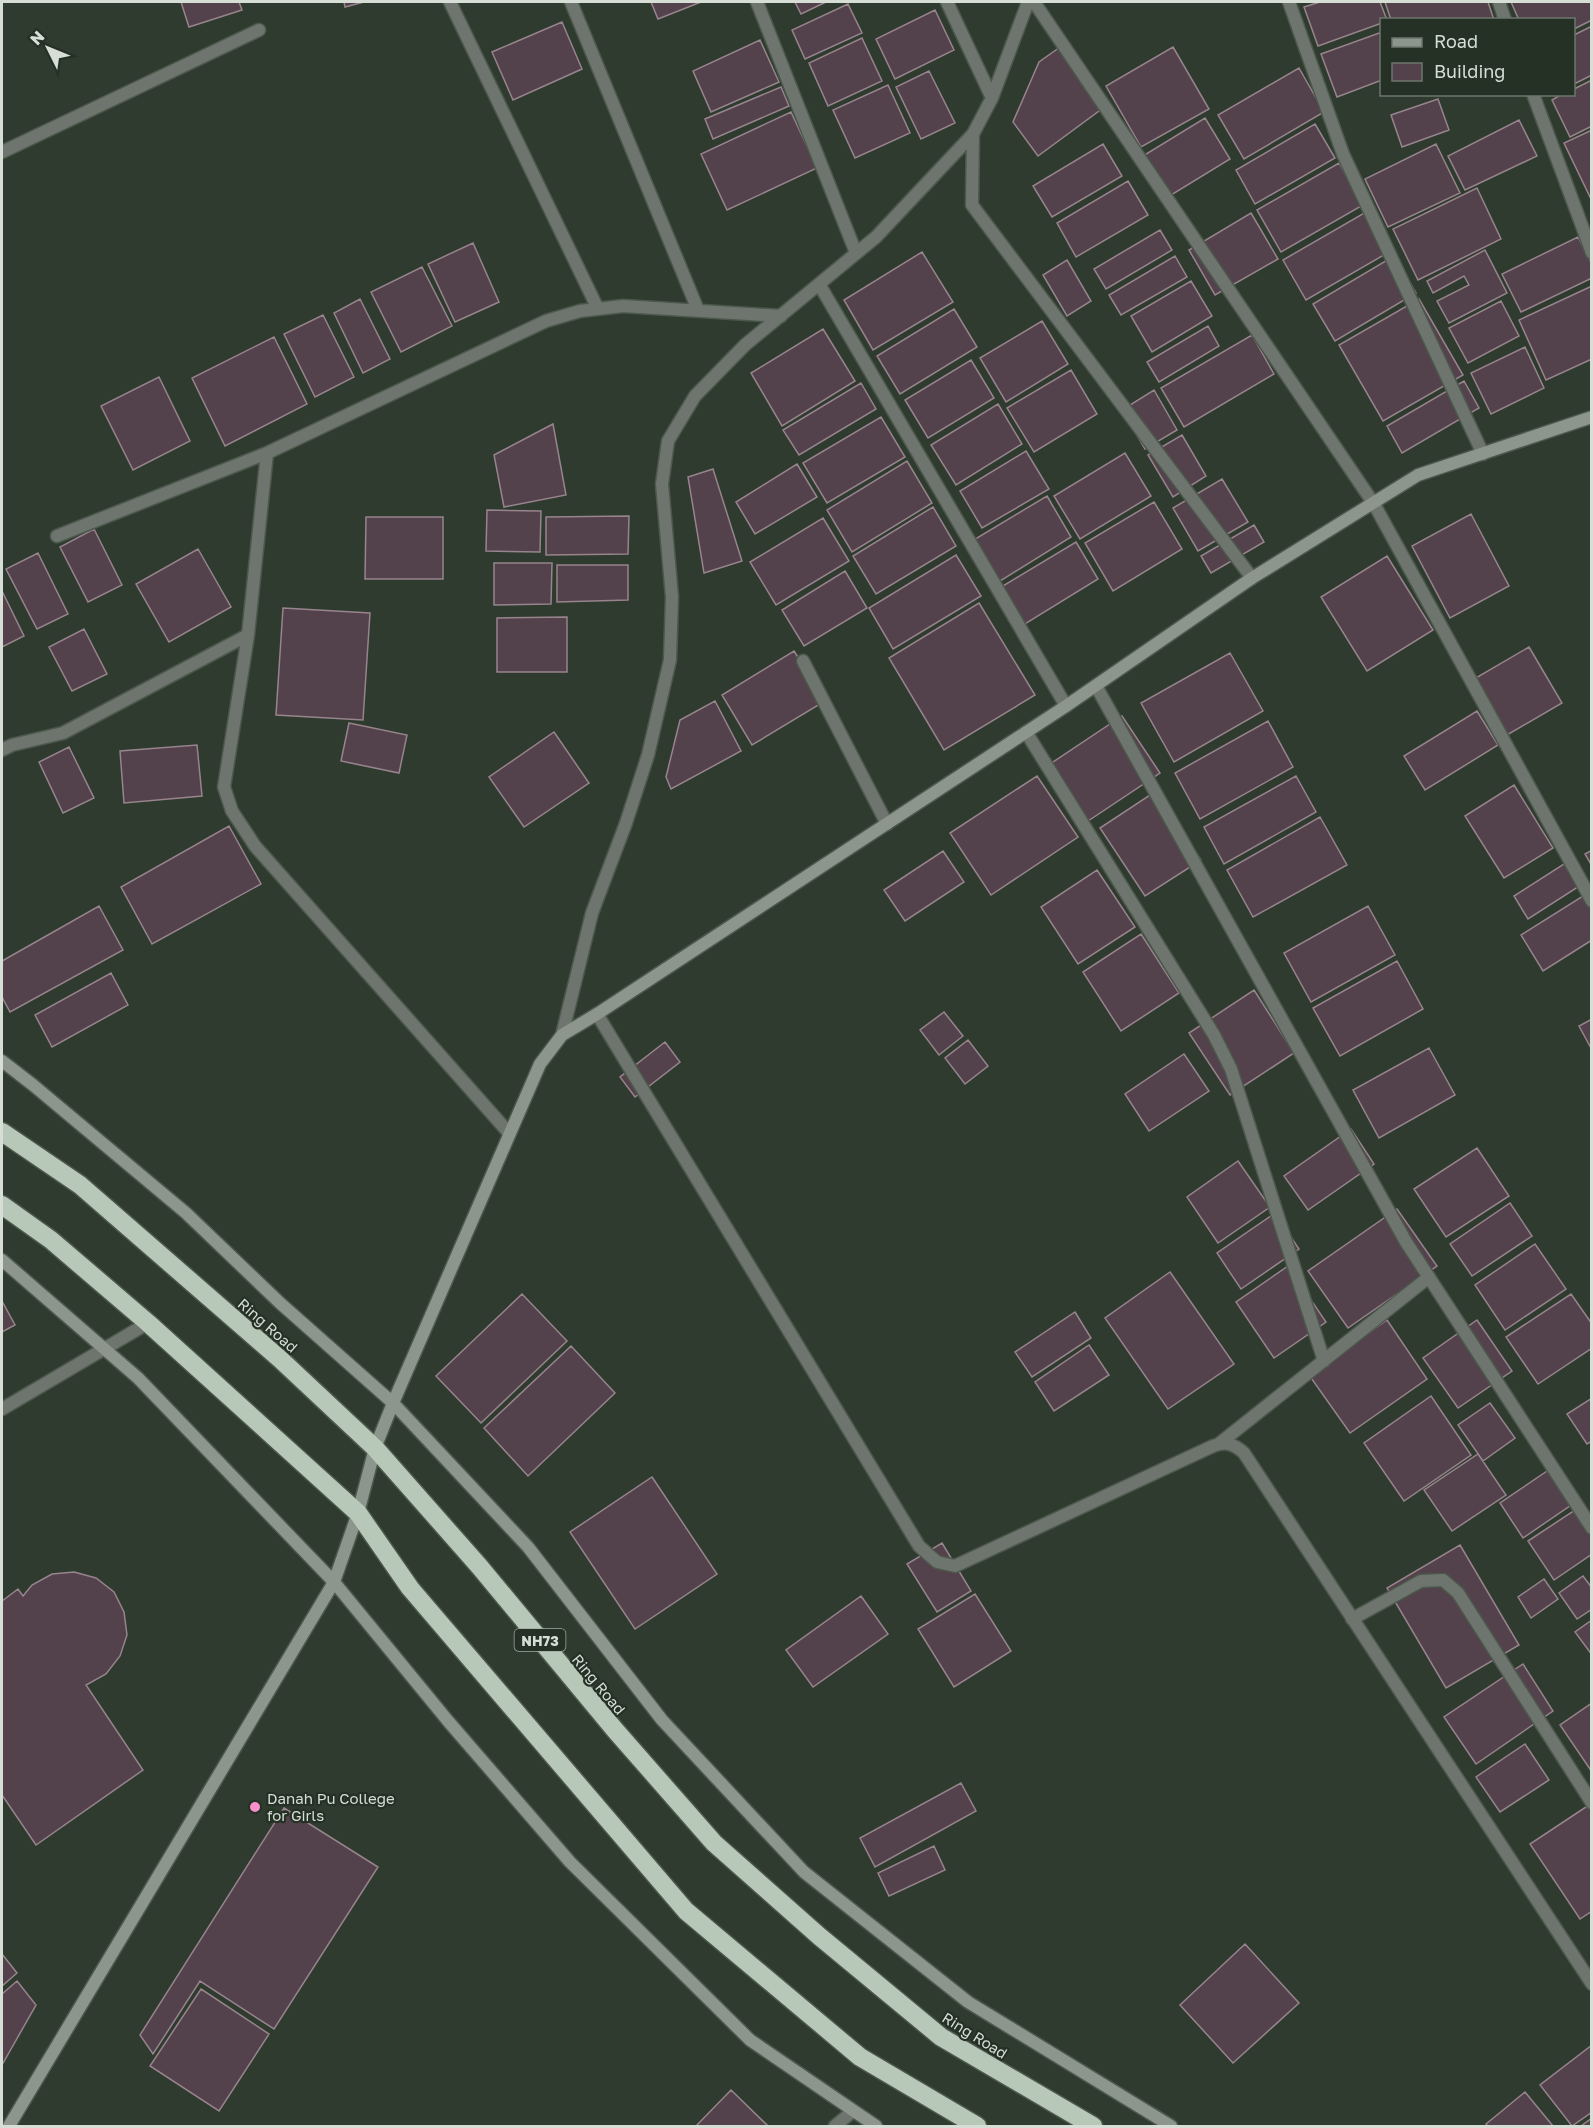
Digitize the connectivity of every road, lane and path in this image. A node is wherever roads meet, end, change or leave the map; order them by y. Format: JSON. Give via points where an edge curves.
{"nodes":[{"id":1,"x":450,"y":2,"type":"edge"},
{"id":2,"x":571,"y":2,"type":"edge"},
{"id":3,"x":757,"y":2,"type":"edge"},
{"id":4,"x":948,"y":2,"type":"edge"},
{"id":5,"x":1028,"y":2,"type":"edge"},
{"id":6,"x":1034,"y":2,"type":"edge"},
{"id":7,"x":1289,"y":2,"type":"edge"},
{"id":8,"x":1499,"y":2,"type":"edge"},
{"id":9,"x":1504,"y":18,"type":"edge"},
{"id":10,"x":259,"y":30,"type":"dead end"},
{"id":11,"x":1534,"y":96,"type":"edge"},
{"id":12,"x":992,"y":98,"type":"junction"},
{"id":13,"x":973,"y":134,"type":"junction"},
{"id":14,"x":2,"y":152,"type":"edge"},
{"id":15,"x":856,"y":253,"type":"junction"},
{"id":16,"x":1592,"y":253,"type":"edge"},
{"id":17,"x":819,"y":284,"type":"junction"},
{"id":18,"x":598,"y":309,"type":"junction"},
{"id":19,"x":698,"y":310,"type":"junction"},
{"id":20,"x":781,"y":316,"type":"junction"},
{"id":21,"x":1592,"y":417,"type":"edge"},
{"id":22,"x":267,"y":453,"type":"junction"},
{"id":23,"x":1483,"y":454,"type":"junction"},
{"id":24,"x":1374,"y":504,"type":"junction"},
{"id":25,"x":57,"y":536,"type":"dead end"},
{"id":26,"x":1252,"y":578,"type":"junction"},
{"id":27,"x":248,"y":635,"type":"junction"},
{"id":28,"x":803,"y":661,"type":"dead end"},
{"id":29,"x":1096,"y":686,"type":"junction"},
{"id":30,"x":1066,"y":706,"type":"junction"},
{"id":31,"x":1026,"y":732,"type":"junction"},
{"id":32,"x":2,"y":750,"type":"edge"},
{"id":33,"x":886,"y":824,"type":"junction"},
{"id":34,"x":1592,"y":901,"type":"edge"},
{"id":35,"x":597,"y":1014,"type":"junction"},
{"id":36,"x":562,"y":1035,"type":"junction"},
{"id":37,"x":2,"y":1061,"type":"edge"},
{"id":38,"x":2,"y":1132,"type":"edge"},
{"id":39,"x":509,"y":1133,"type":"junction"},
{"id":40,"x":2,"y":1205,"type":"edge"},
{"id":41,"x":2,"y":1260,"type":"edge"},
{"id":42,"x":1429,"y":1277,"type":"junction"},
{"id":43,"x":148,"y":1323,"type":"junction"},
{"id":44,"x":105,"y":1349,"type":"junction"},
{"id":45,"x":1324,"y":1361,"type":"junction"},
{"id":46,"x":393,"y":1402,"type":"junction"},
{"id":47,"x":2,"y":1409,"type":"edge"},
{"id":48,"x":1220,"y":1443,"type":"junction"},
{"id":49,"x":375,"y":1448,"type":"junction"},
{"id":50,"x":358,"y":1513,"type":"junction"},
{"id":51,"x":1592,"y":1528,"type":"edge"},
{"id":52,"x":334,"y":1582,"type":"junction"},
{"id":53,"x":1352,"y":1619,"type":"junction"},
{"id":54,"x":1592,"y":1803,"type":"edge"},
{"id":55,"x":1592,"y":1984,"type":"edge"},
{"id":56,"x":853,"y":2111,"type":"junction"},
{"id":57,"x":9,"y":2127,"type":"edge"},
{"id":58,"x":835,"y":2127,"type":"edge"},
{"id":59,"x":876,"y":2127,"type":"edge"},
{"id":60,"x":977,"y":2127,"type":"edge"},
{"id":61,"x":1093,"y":2127,"type":"edge"},
{"id":62,"x":1170,"y":2127,"type":"edge"}],
"edges":[{"from":1,"to":18,"type":"street"},
{"from":2,"to":19,"type":"street"},
{"from":3,"to":15,"type":"street"},
{"from":4,"to":12,"type":"street"},
{"from":5,"to":12,"type":"street"},
{"from":6,"to":24,"type":"street"},
{"from":7,"to":23,"type":"street","via":[[1343,154]]},
{"from":8,"to":9,"type":"street"},
{"from":10,"to":14,"type":"street"},
{"from":11,"to":16,"type":"street"},
{"from":12,"to":13,"type":"street"},
{"from":13,"to":15,"type":"street","via":[[876,237]]},
{"from":13,"to":26,"type":"street","via":[[972,205]]},
{"from":15,"to":17,"type":"street"},
{"from":17,"to":20,"type":"street"},
{"from":17,"to":30,"type":"street"},
{"from":18,"to":19,"type":"street","via":[[623,306]]},
{"from":18,"to":22,"type":"street","via":[[546,321]]},
{"from":19,"to":20,"type":"street"},
{"from":20,"to":36,"type":"street","via":[[745,345],[696,396],[668,441],[662,484],[672,597],[670,660],[648,755],[592,913]]},
{"from":21,"to":23,"type":"street"},
{"from":22,"to":25,"type":"street"},
{"from":22,"to":27,"type":"street"},
{"from":23,"to":24,"type":"street","via":[[1418,475]]},
{"from":24,"to":26,"type":"street"},
{"from":24,"to":34,"type":"street"},
{"from":26,"to":29,"type":"street"},
{"from":27,"to":32,"type":"street","via":[[63,733]]},
{"from":27,"to":39,"type":"street","via":[[224,787],[232,811],[255,846]]},
{"from":28,"to":33,"type":"street"},
{"from":29,"to":30,"type":"street"},
{"from":29,"to":42,"type":"street"},
{"from":30,"to":31,"type":"street"},
{"from":31,"to":33,"type":"street"},
{"from":31,"to":45,"type":"street","via":[[1232,1069]]},
{"from":33,"to":35,"type":"street"},
{"from":35,"to":36,"type":"street"},
{"from":35,"to":48,"type":"street","via":[[919,1546],[937,1562],[954,1566]]},
{"from":36,"to":39,"type":"street","via":[[540,1065]]},
{"from":37,"to":46,"type":"street","via":[[186,1213],[280,1303]]},
{"from":38,"to":49,"type":"highway","name":"Ring Road","number":"NH73","via":[[80,1185],[280,1359]]},
{"from":39,"to":46,"type":"street"},
{"from":40,"to":43,"type":"highway","via":[[51,1240]]},
{"from":41,"to":44,"type":"street"},
{"from":42,"to":45,"type":"street"},
{"from":42,"to":51,"type":"street"},
{"from":43,"to":44,"type":"street"},
{"from":43,"to":50,"type":"highway"},
{"from":44,"to":47,"type":"street"},
{"from":44,"to":52,"type":"street","via":[[138,1378]]},
{"from":45,"to":48,"type":"street"},
{"from":46,"to":49,"type":"street"},
{"from":46,"to":62,"type":"street","via":[[528,1547],[662,1720],[804,1872],[968,2002]]},
{"from":48,"to":53,"type":"street","via":[[1236,1446],[1244,1453]]},
{"from":49,"to":50,"type":"street"},
{"from":49,"to":61,"type":"highway","name":"Ring Road","number":"NH73","via":[[714,1843],[941,2037]]},
{"from":50,"to":52,"type":"street"},
{"from":50,"to":60,"type":"highway","via":[[410,1588],[686,1911],[860,2057]]},
{"from":52,"to":56,"type":"street","via":[[570,1862],[750,2040]]},
{"from":52,"to":57,"type":"street"},
{"from":53,"to":54,"type":"street","via":[[1420,1581],[1443,1580],[1458,1593]]},
{"from":53,"to":55,"type":"street"},
{"from":56,"to":58,"type":"street"},
{"from":56,"to":59,"type":"street"}]}
